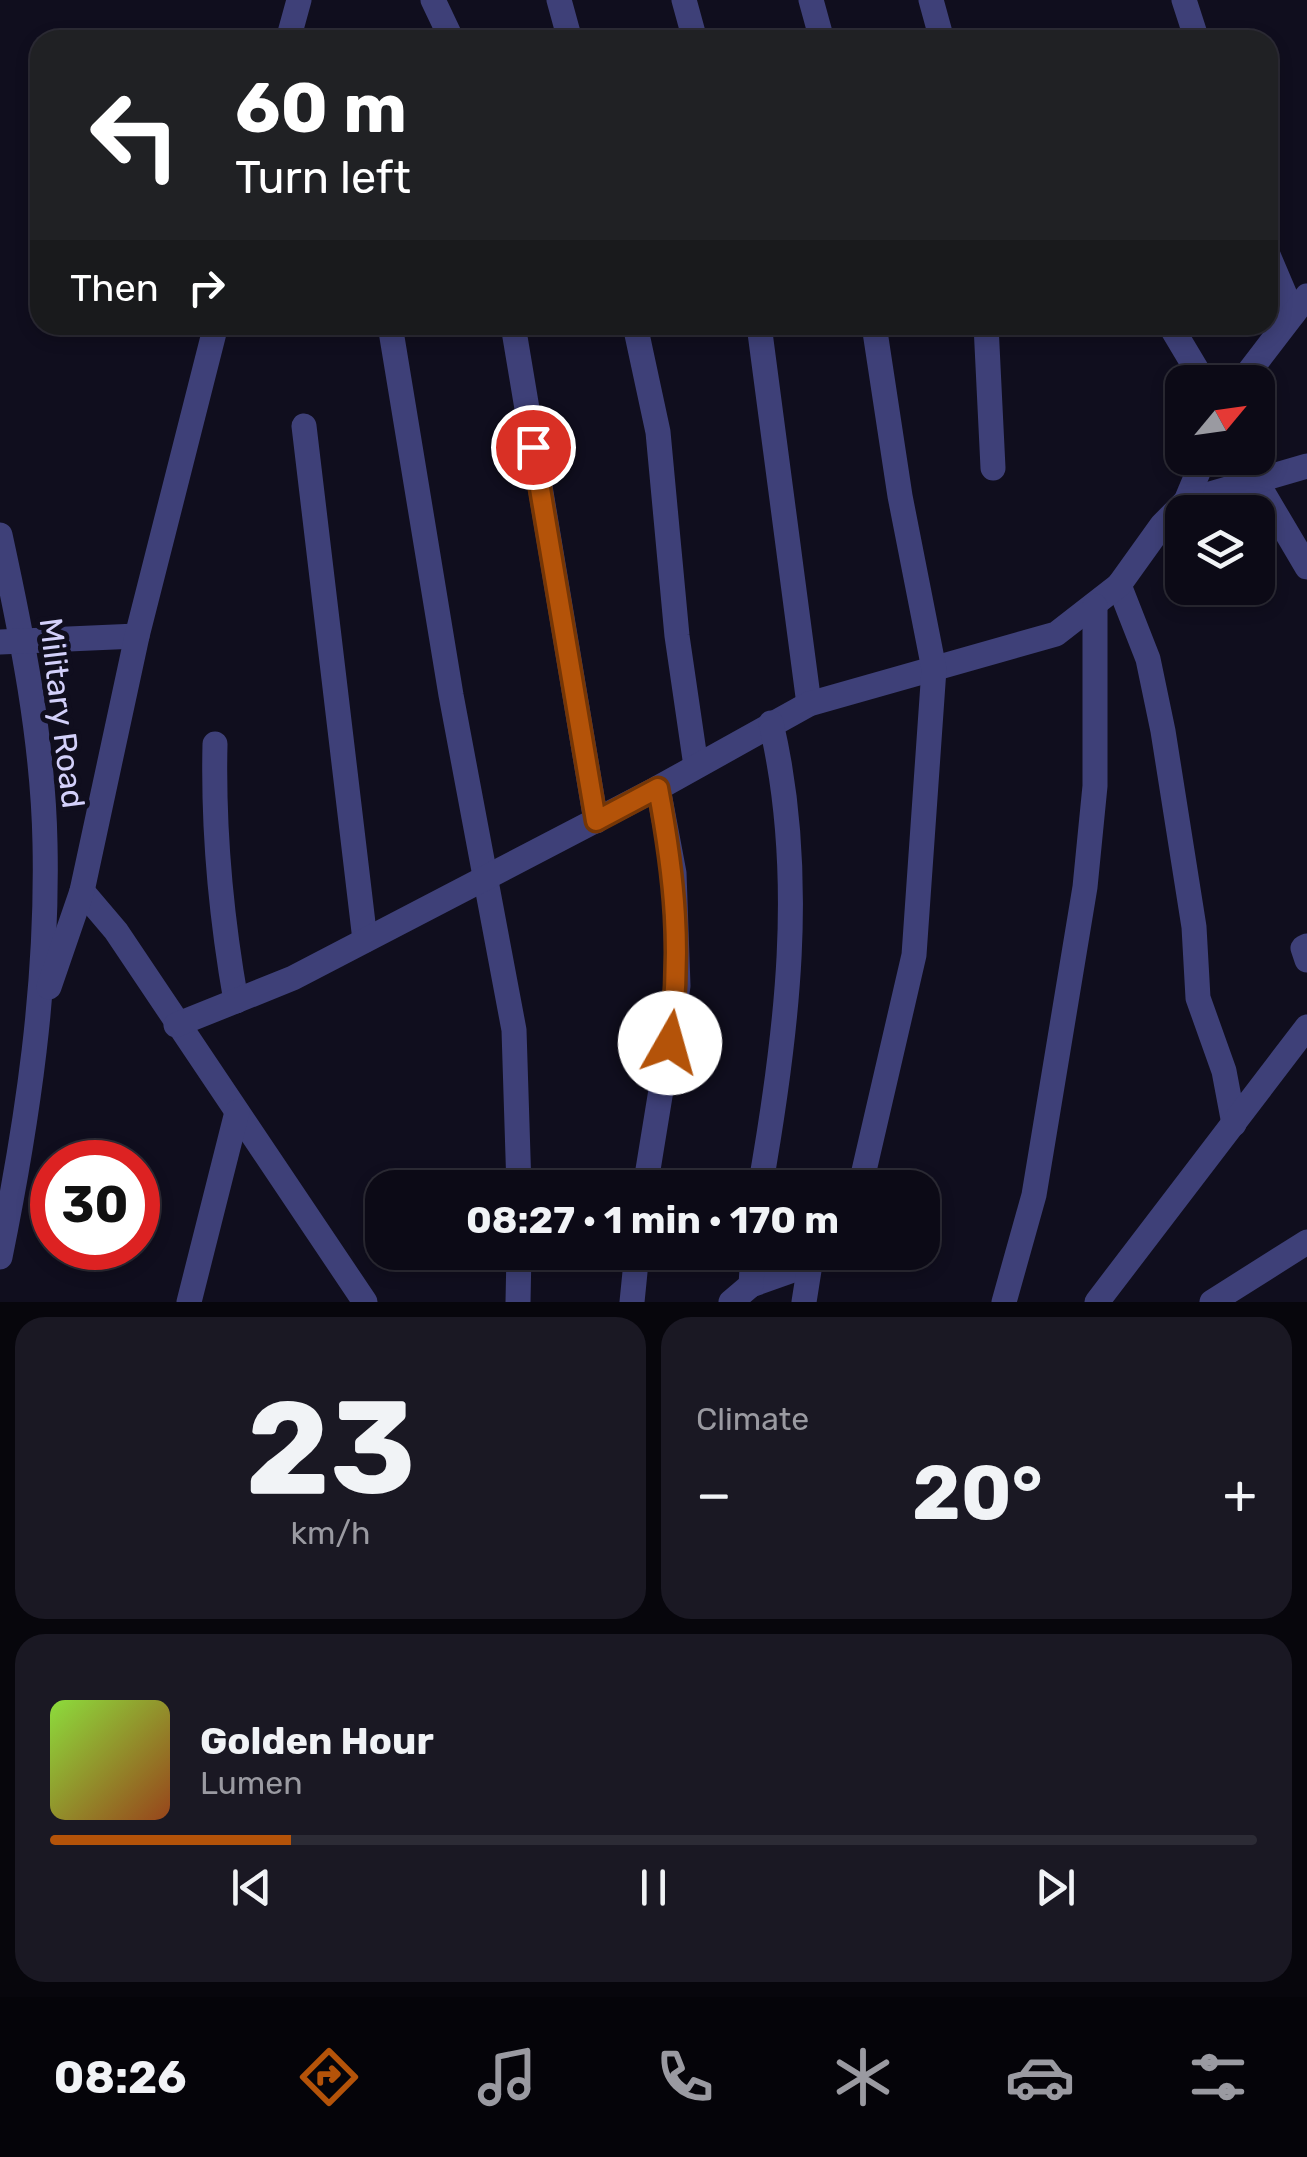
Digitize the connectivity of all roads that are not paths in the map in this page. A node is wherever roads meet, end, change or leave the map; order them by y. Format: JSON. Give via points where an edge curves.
{"nodes":[{"id":1,"x":298,"y":0,"type":"edge"},
{"id":2,"x":433,"y":0,"type":"edge"},
{"id":3,"x":559,"y":0,"type":"edge"},
{"id":4,"x":684,"y":0,"type":"edge"},
{"id":5,"x":811,"y":0,"type":"edge"},
{"id":6,"x":931,"y":0,"type":"edge"},
{"id":7,"x":1184,"y":0,"type":"edge"},
{"id":8,"x":290,"y":30,"type":"edge"},
{"id":9,"x":447,"y":30,"type":"edge"},
{"id":10,"x":567,"y":30,"type":"edge"},
{"id":11,"x":692,"y":30,"type":"edge"},
{"id":12,"x":819,"y":30,"type":"edge"},
{"id":13,"x":939,"y":30,"type":"edge"},
{"id":14,"x":1194,"y":30,"type":"edge"},
{"id":15,"x":1278,"y":271,"type":"edge"},
{"id":16,"x":1300,"y":305,"type":"edge"},
{"id":17,"x":1278,"y":334,"type":"edge"},
{"id":18,"x":213,"y":335,"type":"edge"},
{"id":19,"x":392,"y":335,"type":"edge"},
{"id":20,"x":515,"y":335,"type":"edge"},
{"id":21,"x":638,"y":335,"type":"edge"},
{"id":22,"x":759,"y":335,"type":"edge"},
{"id":23,"x":876,"y":335,"type":"edge"},
{"id":24,"x":987,"y":335,"type":"edge"},
{"id":25,"x":1176,"y":335,"type":"edge"},
{"id":26,"x":1277,"y":335,"type":"edge"},
{"id":27,"x":1194,"y":365,"type":"edge"},
{"id":28,"x":1254,"y":365,"type":"edge"},
{"id":29,"x":304,"y":426,"type":"dead end"},
{"id":30,"x":1307,"y":466,"type":"edge"},
{"id":31,"x":994,"y":468,"type":"dead end"},
{"id":32,"x":1256,"y":481,"type":"junction"},
{"id":33,"x":1207,"y":495,"type":"edge"},
{"id":34,"x":1165,"y":522,"type":"edge"},
{"id":35,"x":0,"y":536,"type":"edge"},
{"id":36,"x":1307,"y":567,"type":"edge"},
{"id":37,"x":1119,"y":585,"type":"junction"},
{"id":38,"x":1094,"y":606,"type":"junction"},
{"id":39,"x":137,"y":636,"type":"junction"},
{"id":40,"x":12,"y":641,"type":"edge"},
{"id":41,"x":934,"y":669,"type":"junction"},
{"id":42,"x":809,"y":704,"type":"junction"},
{"id":43,"x":771,"y":723,"type":"junction"},
{"id":44,"x":215,"y":744,"type":"dead end"},
{"id":45,"x":696,"y":766,"type":"junction"},
{"id":46,"x":658,"y":788,"type":"junction"},
{"id":47,"x":596,"y":821,"type":"junction"},
{"id":48,"x":487,"y":875,"type":"junction"},
{"id":49,"x":82,"y":891,"type":"junction"},
{"id":50,"x":365,"y":940,"type":"junction"},
{"id":51,"x":1307,"y":946,"type":"edge"},
{"id":52,"x":1307,"y":960,"type":"edge"},
{"id":53,"x":236,"y":1001,"type":"junction"},
{"id":54,"x":39,"y":1015,"type":"junction"},
{"id":55,"x":176,"y":1025,"type":"junction"},
{"id":56,"x":1307,"y":1027,"type":"edge"},
{"id":57,"x":237,"y":1112,"type":"junction"},
{"id":58,"x":1234,"y":1124,"type":"junction"},
{"id":59,"x":519,"y":1170,"type":"edge"},
{"id":60,"x":648,"y":1170,"type":"edge"},
{"id":61,"x":763,"y":1170,"type":"edge"},
{"id":62,"x":864,"y":1170,"type":"edge"},
{"id":63,"x":1307,"y":1242,"type":"edge"},
{"id":64,"x":0,"y":1256,"type":"edge"},
{"id":65,"x":518,"y":1270,"type":"edge"},
{"id":66,"x":635,"y":1270,"type":"edge"},
{"id":67,"x":792,"y":1270,"type":"edge"},
{"id":68,"x":814,"y":1270,"type":"edge"},
{"id":69,"x":741,"y":1293,"type":"edge"},
{"id":70,"x":193,"y":1299,"type":"edge"},
{"id":71,"x":365,"y":1302,"type":"edge"},
{"id":72,"x":518,"y":1302,"type":"edge"},
{"id":73,"x":632,"y":1302,"type":"edge"},
{"id":74,"x":804,"y":1302,"type":"edge"},
{"id":75,"x":1004,"y":1302,"type":"edge"},
{"id":76,"x":1098,"y":1302,"type":"edge"},
{"id":77,"x":1212,"y":1302,"type":"edge"}],
"edges":[{"from":1,"to":8,"type":"street"},
{"from":2,"to":9,"type":"street"},
{"from":3,"to":10,"type":"street"},
{"from":4,"to":11,"type":"street"},
{"from":5,"to":12,"type":"street"},
{"from":6,"to":13,"type":"street"},
{"from":7,"to":14,"type":"street"},
{"from":15,"to":16,"type":"street"},
{"from":16,"to":17,"type":"street"},
{"from":18,"to":39,"type":"street"},
{"from":19,"to":48,"type":"street"},
{"from":20,"to":47,"type":"street"},
{"from":21,"to":45,"type":"street","via":[[658,432]]},
{"from":22,"to":42,"type":"street"},
{"from":23,"to":41,"type":"street"},
{"from":24,"to":31,"type":"street"},
{"from":25,"to":27,"type":"street"},
{"from":26,"to":28,"type":"street"},
{"from":29,"to":50,"type":"street"},
{"from":30,"to":32,"type":"street"},
{"from":32,"to":33,"type":"street"},
{"from":32,"to":36,"type":"street"},
{"from":34,"to":37,"type":"street"},
{"from":35,"to":40,"type":"street","name":"Military Road"},
{"from":37,"to":38,"type":"street"},
{"from":37,"to":58,"type":"street","via":[[1148,659],[1164,730],[1194,926],[1198,998]]},
{"from":38,"to":41,"type":"street","via":[[1056,634]]},
{"from":38,"to":75,"type":"street","via":[[1095,786],[1085,887],[1034,1194]]},
{"from":39,"to":40,"type":"street"},
{"from":39,"to":49,"type":"street"},
{"from":40,"to":54,"type":"street","name":"Military Road","via":[[45,840]]},
{"from":41,"to":42,"type":"street"},
{"from":41,"to":62,"type":"street","via":[[914,955]]},
{"from":42,"to":43,"type":"street"},
{"from":43,"to":45,"type":"street"},
{"from":43,"to":61,"type":"street","via":[[788,818],[791,927]]},
{"from":44,"to":53,"type":"street","via":[[216,848]]},
{"from":45,"to":46,"type":"street"},
{"from":46,"to":47,"type":"street"},
{"from":46,"to":60,"type":"street","via":[[679,950]]},
{"from":47,"to":48,"type":"street"},
{"from":48,"to":50,"type":"street"},
{"from":48,"to":59,"type":"street","via":[[514,1030]]},
{"from":49,"to":54,"type":"street"},
{"from":49,"to":55,"type":"street"},
{"from":50,"to":53,"type":"street"},
{"from":51,"to":52,"type":"street"},
{"from":53,"to":55,"type":"street"},
{"from":54,"to":64,"type":"street","name":"Military Road"},
{"from":55,"to":57,"type":"street"},
{"from":56,"to":58,"type":"street"},
{"from":57,"to":70,"type":"street"},
{"from":57,"to":71,"type":"street"},
{"from":58,"to":76,"type":"street"},
{"from":63,"to":77,"type":"street"},
{"from":65,"to":72,"type":"street"},
{"from":66,"to":73,"type":"street"},
{"from":67,"to":69,"type":"street"},
{"from":68,"to":74,"type":"street"}]}
